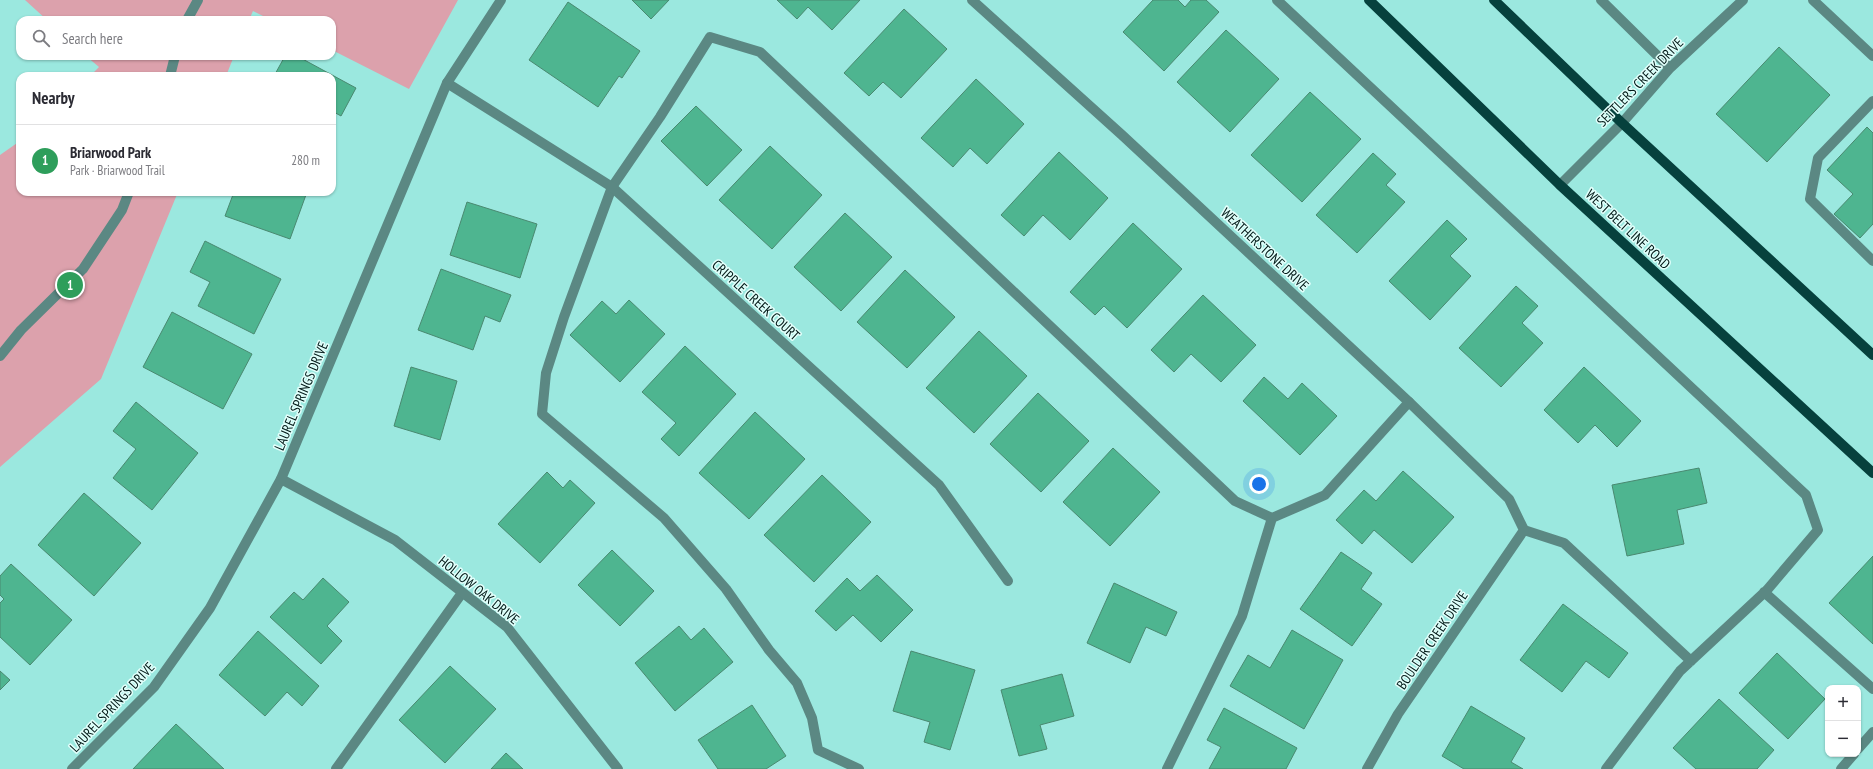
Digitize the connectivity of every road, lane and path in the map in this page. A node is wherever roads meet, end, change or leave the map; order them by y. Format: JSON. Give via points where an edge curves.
{"nodes":[{"id":1,"x":198,"y":0,"type":"edge"},
{"id":2,"x":501,"y":0,"type":"edge"},
{"id":3,"x":972,"y":0,"type":"edge"},
{"id":4,"x":1277,"y":0,"type":"edge"},
{"id":5,"x":1369,"y":0,"type":"edge"},
{"id":6,"x":1494,"y":0,"type":"edge"},
{"id":7,"x":1601,"y":0,"type":"edge"},
{"id":8,"x":1743,"y":0,"type":"edge"},
{"id":9,"x":1813,"y":0,"type":"edge"},
{"id":10,"x":189,"y":16,"type":"edge"},
{"id":11,"x":1873,"y":56,"type":"edge"},
{"id":12,"x":174,"y":60,"type":"edge"},
{"id":13,"x":1670,"y":68,"type":"junction"},
{"id":14,"x":171,"y":72,"type":"edge"},
{"id":15,"x":447,"y":83,"type":"junction"},
{"id":16,"x":1873,"y":101,"type":"edge"},
{"id":17,"x":1622,"y":123,"type":"junction"},
{"id":18,"x":1560,"y":185,"type":"junction"},
{"id":19,"x":612,"y":187,"type":"junction"},
{"id":20,"x":127,"y":196,"type":"edge"},
{"id":21,"x":1873,"y":261,"type":"edge"},
{"id":22,"x":1873,"y":355,"type":"edge"},
{"id":23,"x":0,"y":356,"type":"edge"},
{"id":24,"x":1409,"y":402,"type":"junction"},
{"id":25,"x":1873,"y":473,"type":"edge"},
{"id":26,"x":281,"y":479,"type":"junction"},
{"id":27,"x":1272,"y":518,"type":"junction"},
{"id":28,"x":1524,"y":530,"type":"junction"},
{"id":29,"x":1008,"y":581,"type":"dead end"},
{"id":30,"x":462,"y":592,"type":"junction"},
{"id":31,"x":1764,"y":592,"type":"junction"},
{"id":32,"x":1691,"y":661,"type":"junction"},
{"id":33,"x":1873,"y":689,"type":"edge"},
{"id":34,"x":1873,"y":732,"type":"edge"},
{"id":35,"x":1861,"y":746,"type":"edge"},
{"id":36,"x":1851,"y":757,"type":"edge"},
{"id":37,"x":72,"y":769,"type":"edge"},
{"id":38,"x":336,"y":769,"type":"edge"},
{"id":39,"x":618,"y":769,"type":"edge"},
{"id":40,"x":859,"y":769,"type":"edge"},
{"id":41,"x":1167,"y":769,"type":"edge"},
{"id":42,"x":1367,"y":769,"type":"edge"},
{"id":43,"x":1606,"y":769,"type":"edge"},
{"id":44,"x":1841,"y":769,"type":"edge"}],
"edges":[{"from":1,"to":10,"type":"street"},
{"from":2,"to":15,"type":"street","name":"LAUREL SPRINGS DRIVE"},
{"from":3,"to":24,"type":"street","name":"WEATHERSTONE DRIVE"},
{"from":4,"to":31,"type":"street","via":[[1806,495],[1818,530]]},
{"from":5,"to":18,"type":"main road","name":"WEST BELT LINE ROAD"},
{"from":6,"to":17,"type":"main road"},
{"from":7,"to":13,"type":"street"},
{"from":8,"to":13,"type":"street","name":"SETTLERS CREEK DRIVE"},
{"from":9,"to":11,"type":"street"},
{"from":12,"to":14,"type":"street"},
{"from":13,"to":17,"type":"street","name":"SETTLERS CREEK DRIVE"},
{"from":15,"to":19,"type":"street","name":"CRIPPLE CREEK COURT"},
{"from":15,"to":26,"type":"street","name":"LAUREL SPRINGS DRIVE"},
{"from":16,"to":21,"type":"street","via":[[1818,158],[1810,199]]},
{"from":17,"to":18,"type":"street","name":"SETTLERS CREEK DRIVE"},
{"from":17,"to":22,"type":"main road"},
{"from":18,"to":25,"type":"main road","name":"WEST BELT LINE ROAD"},
{"from":19,"to":27,"type":"street","via":[[710,38],[760,52],[1235,501]]},
{"from":19,"to":29,"type":"street","name":"CRIPPLE CREEK COURT","via":[[938,485]]},
{"from":19,"to":40,"type":"street","via":[[546,373],[542,414],[664,518],[726,589],[769,650],[797,683],[812,718],[818,750]]},
{"from":20,"to":23,"type":"street","via":[[122,210],[83,269],[21,330]]},
{"from":24,"to":27,"type":"street","via":[[1325,495]]},
{"from":24,"to":28,"type":"street","name":"WEATHERSTONE DRIVE","via":[[1509,499]]},
{"from":26,"to":30,"type":"street","name":"HOLLOW OAK DRIVE","via":[[395,540]]},
{"from":26,"to":37,"type":"street","name":"LAUREL SPRINGS DRIVE","via":[[210,608],[154,687]]},
{"from":27,"to":41,"type":"street","via":[[1242,616]]},
{"from":28,"to":32,"type":"street","via":[[1564,543]]},
{"from":28,"to":42,"type":"street","name":"BOULDER CREEK DRIVE","via":[[1398,714]]},
{"from":30,"to":38,"type":"street"},
{"from":30,"to":39,"type":"street","name":"HOLLOW OAK DRIVE","via":[[506,627]]},
{"from":31,"to":32,"type":"street"},
{"from":31,"to":33,"type":"street"},
{"from":32,"to":43,"type":"street","via":[[1680,671]]},
{"from":34,"to":35,"type":"street"},
{"from":36,"to":44,"type":"street"}]}
